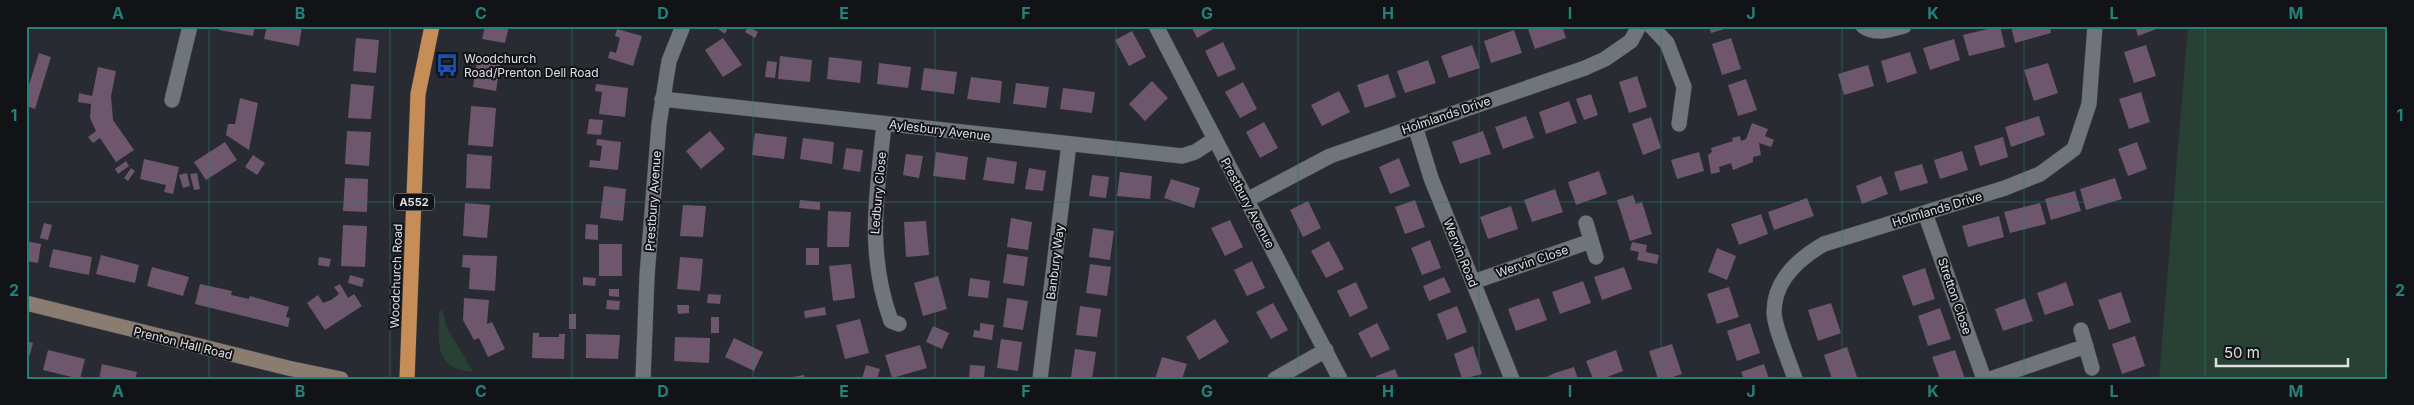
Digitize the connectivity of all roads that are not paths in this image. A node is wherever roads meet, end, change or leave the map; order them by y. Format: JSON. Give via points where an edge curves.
{"nodes":[{"id":1,"x":190,"y":26,"type":"edge"},
{"id":2,"x":432,"y":26,"type":"edge"},
{"id":3,"x":682,"y":26,"type":"edge"},
{"id":4,"x":1156,"y":26,"type":"edge"},
{"id":5,"x":1639,"y":26,"type":"edge"},
{"id":6,"x":1650,"y":26,"type":"edge"},
{"id":7,"x":1863,"y":26,"type":"edge"},
{"id":8,"x":1904,"y":26,"type":"edge"},
{"id":9,"x":2095,"y":26,"type":"edge"},
{"id":10,"x":662,"y":99,"type":"junction"},
{"id":11,"x":172,"y":100,"type":"dead end"},
{"id":12,"x":884,"y":124,"type":"junction"},
{"id":13,"x":1678,"y":124,"type":"dead end"},
{"id":14,"x":1415,"y":126,"type":"junction"},
{"id":15,"x":1215,"y":139,"type":"junction"},
{"id":16,"x":1069,"y":144,"type":"junction"},
{"id":17,"x":1247,"y":200,"type":"junction"},
{"id":18,"x":1925,"y":213,"type":"junction"},
{"id":19,"x":1586,"y":223,"type":"dead end"},
{"id":20,"x":1591,"y":241,"type":"junction"},
{"id":21,"x":1596,"y":257,"type":"dead end"},
{"id":22,"x":1473,"y":282,"type":"junction"},
{"id":23,"x":26,"y":303,"type":"edge"},
{"id":24,"x":892,"y":324,"type":"dead end"},
{"id":25,"x":2081,"y":330,"type":"dead end"},
{"id":26,"x":2086,"y":346,"type":"junction"},
{"id":27,"x":1326,"y":350,"type":"junction"},
{"id":28,"x":2092,"y":368,"type":"dead end"},
{"id":29,"x":341,"y":379,"type":"edge"},
{"id":30,"x":407,"y":379,"type":"edge"},
{"id":31,"x":643,"y":379,"type":"edge"},
{"id":32,"x":1040,"y":379,"type":"edge"},
{"id":33,"x":1275,"y":379,"type":"edge"},
{"id":34,"x":1340,"y":379,"type":"edge"},
{"id":35,"x":1512,"y":379,"type":"edge"},
{"id":36,"x":1795,"y":379,"type":"edge"},
{"id":37,"x":1984,"y":379,"type":"edge"},
{"id":38,"x":1990,"y":379,"type":"edge"}],
"edges":[{"from":1,"to":11,"type":"street"},
{"from":2,"to":30,"type":"highway","name":"Woodchurch Road","number":"A552","via":[[418,94]]},
{"from":3,"to":10,"type":"street","name":"Prestbury Avenue","via":[[669,61]]},
{"from":4,"to":15,"type":"street","name":"Prestbury Avenue"},
{"from":5,"to":14,"type":"street","name":"Holmlands Drive","via":[[1631,41],[1606,59]]},
{"from":6,"to":13,"type":"street","via":[[1667,43],[1684,86]]},
{"from":7,"to":8,"type":"street","via":[[1870,31],[1890,31]]},
{"from":9,"to":18,"type":"street","name":"Holmlands Drive","via":[[2089,104],[2074,149],[2040,174]]},
{"from":10,"to":12,"type":"street","name":"Aylesbury Avenue"},
{"from":10,"to":31,"type":"street","name":"Prestbury Avenue","via":[[647,276]]},
{"from":12,"to":16,"type":"street","name":"Aylesbury Avenue"},
{"from":12,"to":24,"type":"street","name":"Ledbury Close","via":[[874,236],[885,305]]},
{"from":14,"to":17,"type":"street","name":"Holmlands Drive","via":[[1330,156]]},
{"from":14,"to":22,"type":"street","name":"Wervin Road","via":[[1431,178]]},
{"from":15,"to":16,"type":"street","name":"Aylesbury Avenue","via":[[1182,156]]},
{"from":15,"to":17,"type":"street","name":"Prestbury Avenue"},
{"from":16,"to":32,"type":"street","name":"Banbury Way"},
{"from":17,"to":27,"type":"street","name":"Prestbury Avenue"},
{"from":18,"to":36,"type":"street","name":"Holmlands Drive","via":[[1824,244],[1803,256],[1787,273],[1777,293],[1774,314]]},
{"from":18,"to":37,"type":"street","name":"Stretton Close"},
{"from":19,"to":20,"type":"street"},
{"from":20,"to":21,"type":"street"},
{"from":20,"to":22,"type":"street","name":"Wervin Close"},
{"from":22,"to":35,"type":"street","name":"Wervin Road"},
{"from":23,"to":29,"type":"street","name":"Prenton Hall Road"},
{"from":25,"to":26,"type":"street"},
{"from":26,"to":28,"type":"street"},
{"from":26,"to":38,"type":"street"},
{"from":27,"to":33,"type":"street"},
{"from":27,"to":34,"type":"street","name":"Prestbury Avenue"}]}
